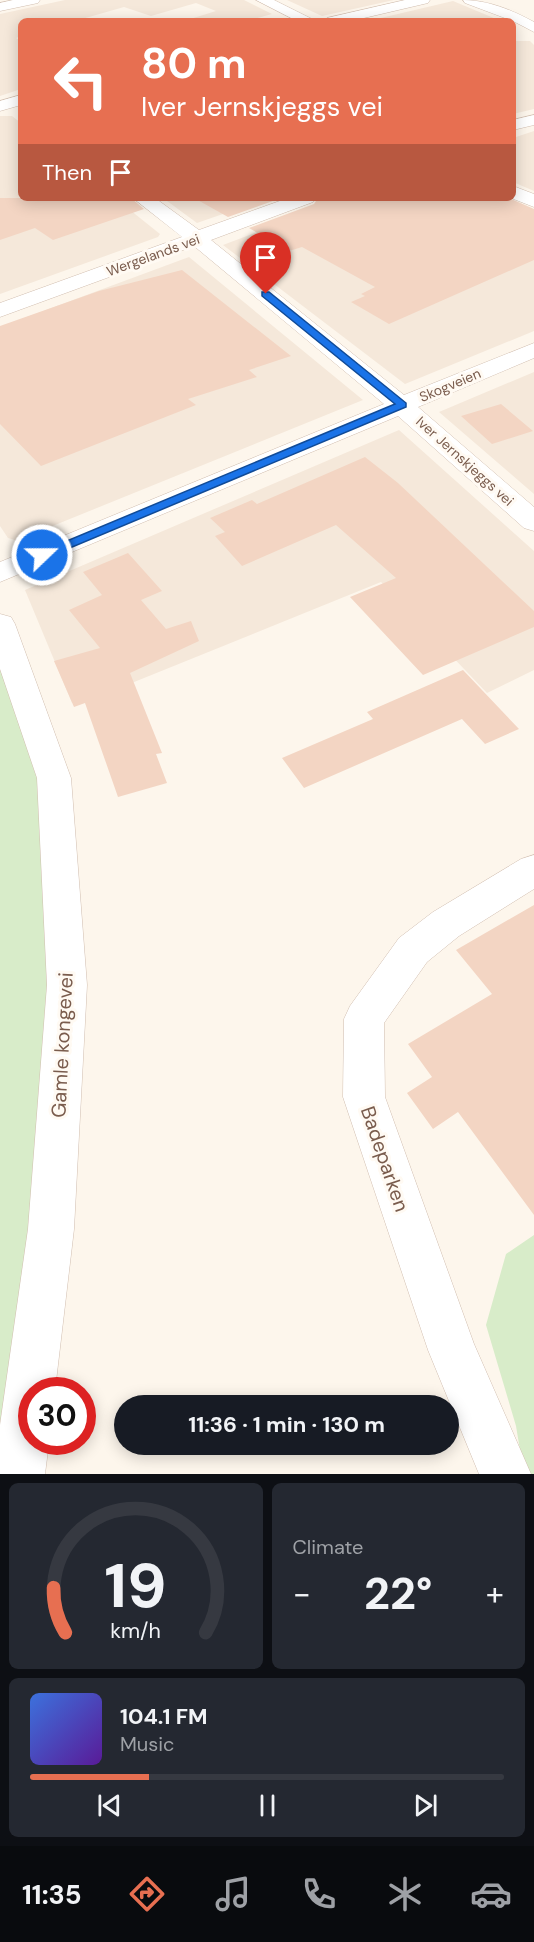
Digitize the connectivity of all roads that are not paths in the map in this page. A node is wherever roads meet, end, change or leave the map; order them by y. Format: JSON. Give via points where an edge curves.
{"nodes":[{"id":1,"x":33,"y":0,"type":"edge"},
{"id":2,"x":263,"y":0,"type":"edge"},
{"id":3,"x":423,"y":0,"type":"edge"},
{"id":4,"x":470,"y":0,"type":"edge"},
{"id":5,"x":0,"y":7,"type":"edge"},
{"id":6,"x":302,"y":18,"type":"edge"},
{"id":7,"x":345,"y":18,"type":"edge"},
{"id":8,"x":515,"y":18,"type":"edge"},
{"id":9,"x":516,"y":18,"type":"edge"},
{"id":10,"x":534,"y":28,"type":"edge"},
{"id":11,"x":534,"y":33,"type":"edge"},
{"id":12,"x":516,"y":34,"type":"edge"},
{"id":13,"x":534,"y":120,"type":"edge"},
{"id":14,"x":516,"y":124,"type":"edge"},
{"id":15,"x":516,"y":193,"type":"edge"},
{"id":16,"x":147,"y":201,"type":"edge"},
{"id":17,"x":298,"y":201,"type":"edge"},
{"id":18,"x":534,"y":201,"type":"edge"},
{"id":19,"x":197,"y":238,"type":"junction"},
{"id":20,"x":0,"y":310,"type":"edge"},
{"id":21,"x":534,"y":350,"type":"edge"},
{"id":22,"x":402,"y":405,"type":"junction"},
{"id":23,"x":534,"y":522,"type":"edge"},
{"id":24,"x":0,"y":573,"type":"edge"},
{"id":25,"x":0,"y":624,"type":"edge"},
{"id":26,"x":534,"y":870,"type":"edge"},
{"id":27,"x":19,"y":1474,"type":"edge"},
{"id":28,"x":505,"y":1474,"type":"edge"}],
"edges":[{"from":1,"to":5,"type":"street"},
{"from":2,"to":6,"type":"street"},
{"from":3,"to":7,"type":"street"},
{"from":4,"to":8,"type":"street"},
{"from":9,"to":10,"type":"street"},
{"from":11,"to":12,"type":"street"},
{"from":13,"to":14,"type":"street"},
{"from":15,"to":18,"type":"street"},
{"from":16,"to":19,"type":"street","name":"Iver Jernskjeggs vei"},
{"from":17,"to":19,"type":"street","name":"Wergelands vei"},
{"from":19,"to":20,"type":"street","name":"Wergelands vei"},
{"from":19,"to":22,"type":"street","name":"Iver Jernskjeggs vei"},
{"from":21,"to":22,"type":"street","name":"Skogveien"},
{"from":22,"to":23,"type":"street","name":"Iver Jernskjeggs vei"},
{"from":22,"to":24,"type":"street","name":"Skogveien"},
{"from":25,"to":27,"type":"street","name":"Gamle kongevei","via":[[54,778],[67,985],[51,1229]]},
{"from":26,"to":28,"type":"street","name":"Badeparken","via":[[446,924],[413,950],[364,1019],[364,1097],[452,1350]]}]}
